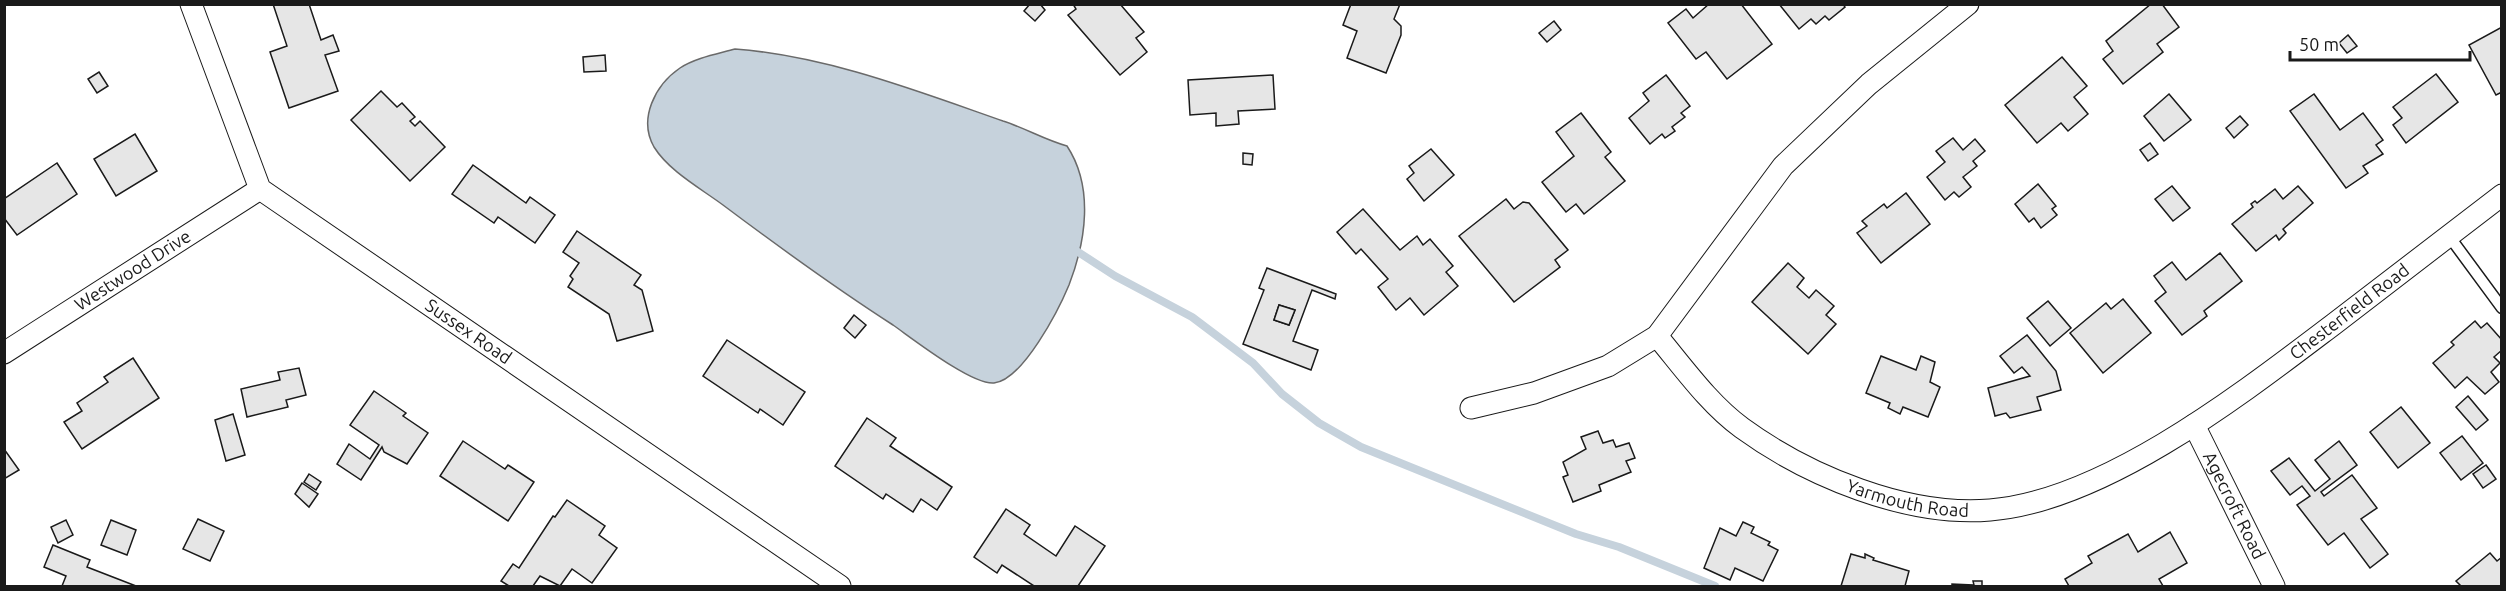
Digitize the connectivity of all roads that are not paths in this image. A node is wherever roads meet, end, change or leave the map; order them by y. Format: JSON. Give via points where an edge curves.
{"nodes":[{"id":1,"x":191,"y":4,"type":"edge"},
{"id":2,"x":1968,"y":4,"type":"edge"},
{"id":3,"x":260,"y":189,"type":"junction"},
{"id":4,"x":2502,"y":195,"type":"edge"},
{"id":5,"x":2449,"y":236,"type":"junction"},
{"id":6,"x":2502,"y":308,"type":"edge"},
{"id":7,"x":1657,"y":336,"type":"junction"},
{"id":8,"x":4,"y":353,"type":"edge"},
{"id":9,"x":1471,"y":408,"type":"dead end"},
{"id":10,"x":2194,"y":424,"type":"junction"},
{"id":11,"x":840,"y":586,"type":"edge"},
{"id":12,"x":2274,"y":586,"type":"edge"}],
"edges":[{"from":1,"to":3,"type":"street"},
{"from":2,"to":7,"type":"street","via":[[1869,84],[1783,166]]},
{"from":3,"to":8,"type":"street","name":"Westwood Drive"},
{"from":3,"to":11,"type":"street","name":"Sussex Road"},
{"from":4,"to":5,"type":"street","name":"Chesterfield Road"},
{"from":5,"to":6,"type":"lane"},
{"from":5,"to":10,"type":"street","name":"Chesterfield Road","via":[[2260,380]]},
{"from":7,"to":9,"type":"street","via":[[1608,366],[1534,393]]},
{"from":7,"to":10,"type":"street","name":"Yarmouth Road","via":[[1691,378],[1740,427],[1839,482],[1932,510],[1991,510],[2059,495],[2136,458]]},
{"from":10,"to":12,"type":"street","name":"Agecroft Road"}]}
